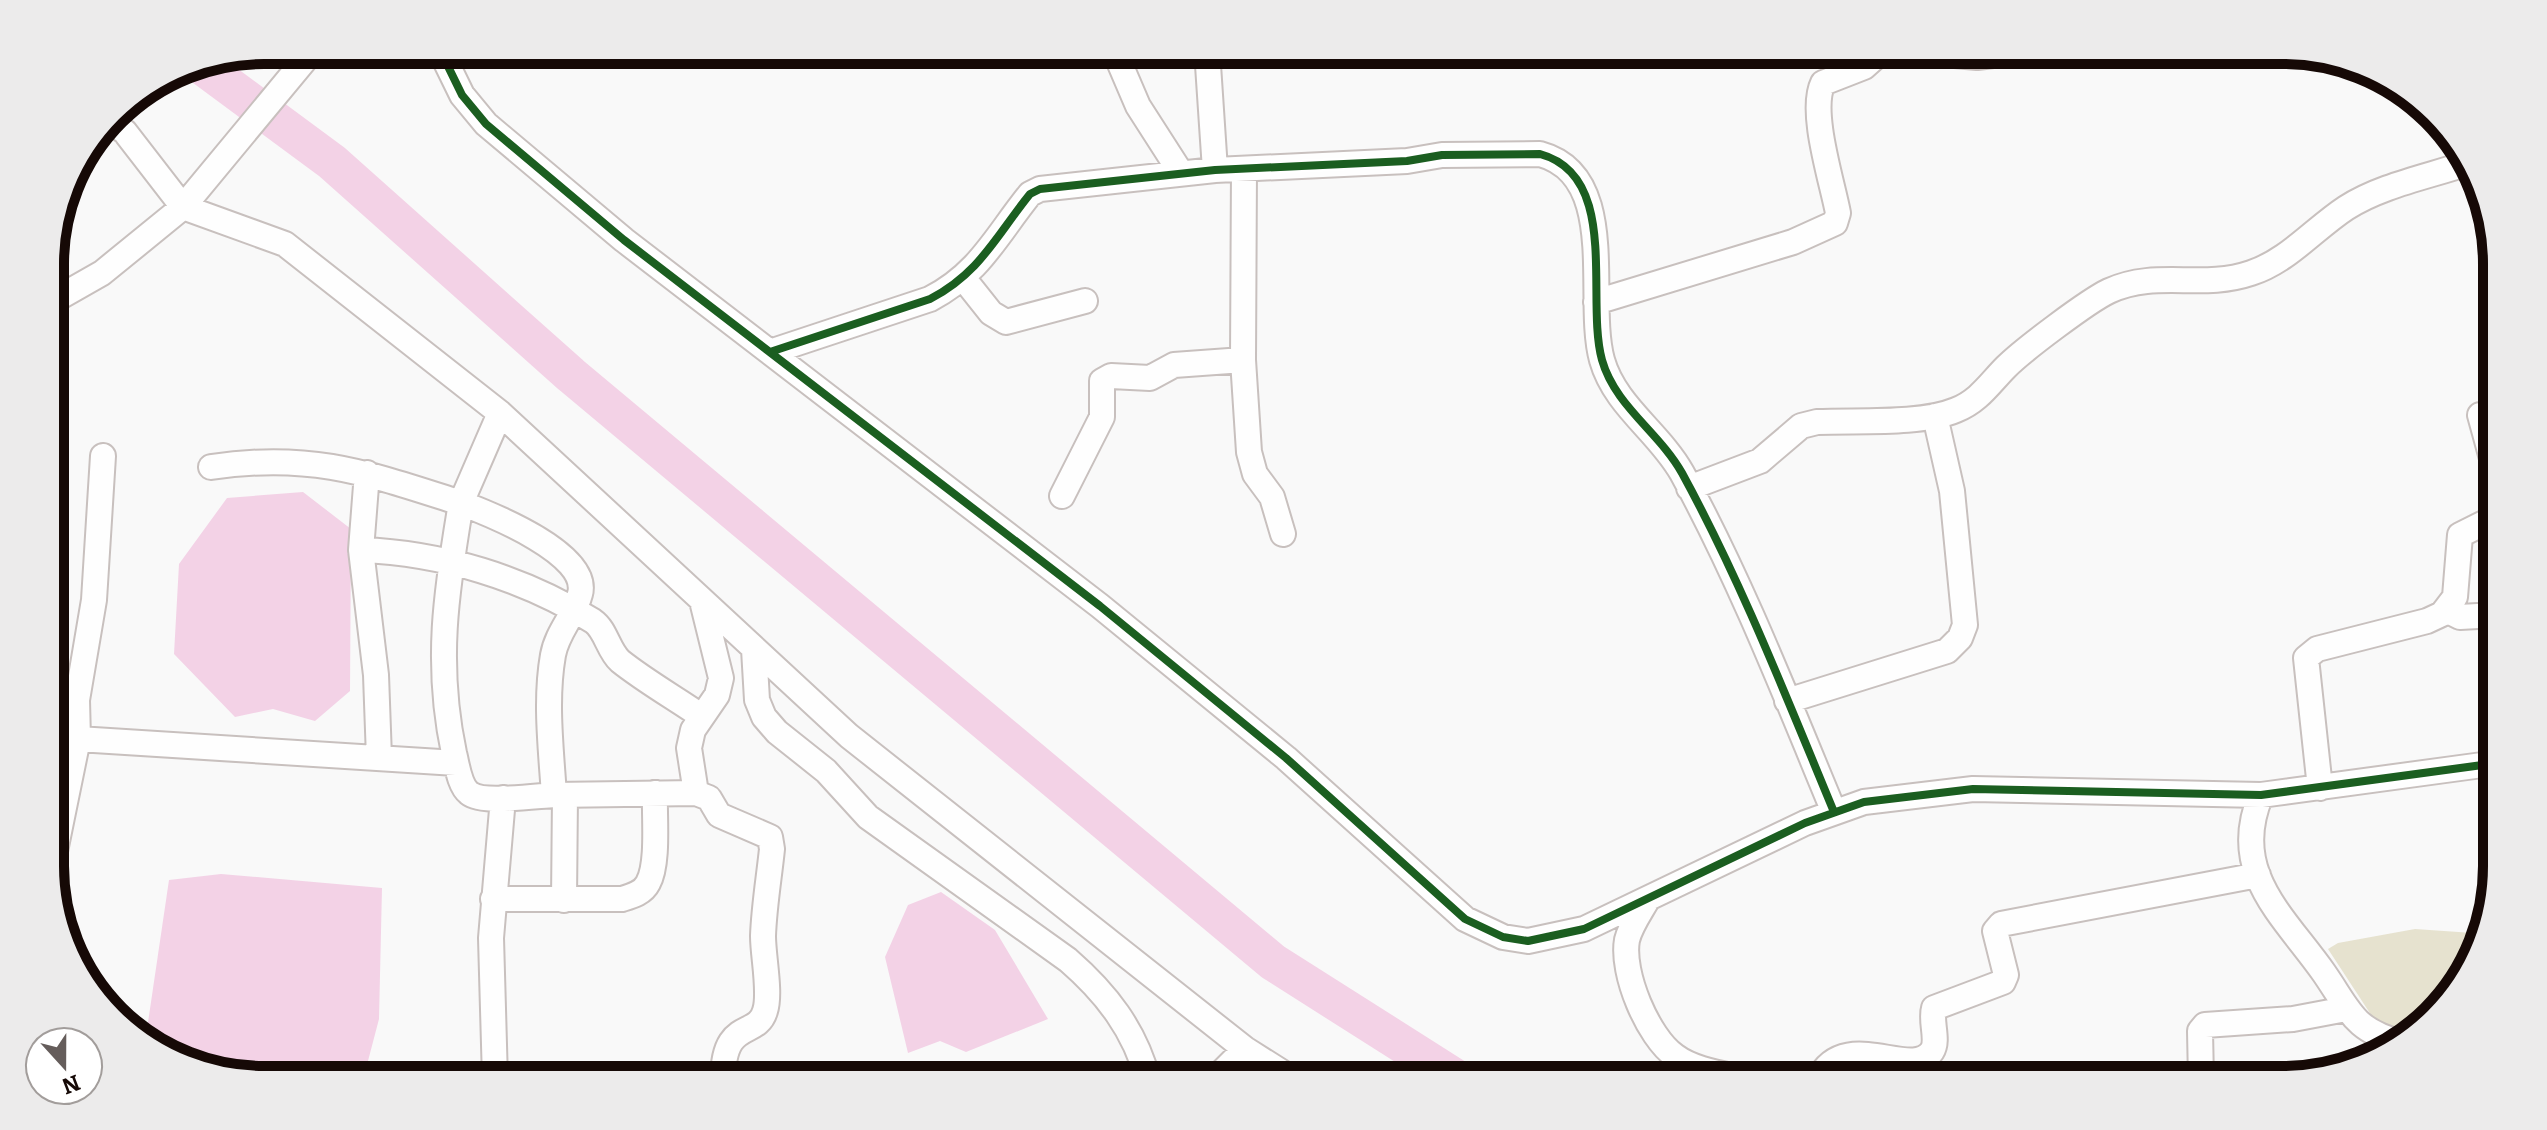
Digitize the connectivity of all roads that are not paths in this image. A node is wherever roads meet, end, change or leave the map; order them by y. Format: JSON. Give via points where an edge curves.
{"nodes":[{"id":1,"x":302,"y":64,"type":"edge"},
{"id":2,"x":447,"y":64,"type":"edge"},
{"id":3,"x":1120,"y":64,"type":"edge"},
{"id":4,"x":1208,"y":64,"type":"edge"},
{"id":5,"x":1867,"y":64,"type":"edge"},
{"id":6,"x":119,"y":127,"type":"edge"},
{"id":7,"x":2457,"y":167,"type":"edge"},
{"id":8,"x":1244,"y":169,"type":"junction"},
{"id":9,"x":1215,"y":170,"type":"junction"},
{"id":10,"x":1181,"y":173,"type":"junction"},
{"id":11,"x":183,"y":207,"type":"junction"},
{"id":12,"x":964,"y":279,"type":"junction"},
{"id":13,"x":64,"y":295,"type":"edge"},
{"id":14,"x":1085,"y":301,"type":"dead end"},
{"id":15,"x":1596,"y":302,"type":"junction"},
{"id":16,"x":770,"y":352,"type":"junction"},
{"id":17,"x":1243,"y":360,"type":"junction"},
{"id":18,"x":500,"y":413,"type":"junction"},
{"id":19,"x":2480,"y":415,"type":"dead end"},
{"id":20,"x":1935,"y":416,"type":"junction"},
{"id":21,"x":2483,"y":426,"type":"edge"},
{"id":22,"x":103,"y":456,"type":"dead end"},
{"id":23,"x":211,"y":467,"type":"dead end"},
{"id":24,"x":367,"y":473,"type":"junction"},
{"id":25,"x":1689,"y":488,"type":"junction"},
{"id":26,"x":1062,"y":496,"type":"dead end"},
{"id":27,"x":461,"y":503,"type":"junction"},
{"id":28,"x":2483,"y":524,"type":"edge"},
{"id":29,"x":1283,"y":534,"type":"dead end"},
{"id":30,"x":361,"y":550,"type":"junction"},
{"id":31,"x":451,"y":560,"type":"junction"},
{"id":32,"x":701,"y":599,"type":"junction"},
{"id":33,"x":2446,"y":610,"type":"junction"},
{"id":34,"x":573,"y":611,"type":"junction"},
{"id":35,"x":2483,"y":616,"type":"edge"},
{"id":36,"x":754,"y":649,"type":"junction"},
{"id":37,"x":1787,"y":701,"type":"junction"},
{"id":38,"x":701,"y":716,"type":"junction"},
{"id":39,"x":78,"y":739,"type":"junction"},
{"id":40,"x":379,"y":758,"type":"junction"},
{"id":41,"x":456,"y":763,"type":"junction"},
{"id":42,"x":2483,"y":765,"type":"edge"},
{"id":43,"x":2320,"y":788,"type":"junction"},
{"id":44,"x":655,"y":793,"type":"junction"},
{"id":45,"x":696,"y":793,"type":"junction"},
{"id":46,"x":559,"y":795,"type":"junction"},
{"id":47,"x":2261,"y":795,"type":"junction"},
{"id":48,"x":503,"y":798,"type":"junction"},
{"id":49,"x":64,"y":807,"type":"edge"},
{"id":50,"x":1834,"y":812,"type":"junction"},
{"id":51,"x":2258,"y":875,"type":"junction"},
{"id":52,"x":493,"y":899,"type":"junction"},
{"id":53,"x":564,"y":900,"type":"junction"},
{"id":54,"x":1646,"y":902,"type":"junction"},
{"id":55,"x":2346,"y":1009,"type":"junction"},
{"id":56,"x":2383,"y":1038,"type":"edge"},
{"id":57,"x":1245,"y":1049,"type":"junction"},
{"id":58,"x":495,"y":1066,"type":"edge"},
{"id":59,"x":724,"y":1066,"type":"edge"},
{"id":60,"x":1143,"y":1066,"type":"edge"},
{"id":61,"x":1228,"y":1066,"type":"edge"},
{"id":62,"x":1272,"y":1066,"type":"edge"},
{"id":63,"x":1695,"y":1066,"type":"edge"},
{"id":64,"x":1825,"y":1066,"type":"edge"},
{"id":65,"x":2201,"y":1066,"type":"edge"}],
"edges":[{"from":1,"to":11,"type":"street"},
{"from":2,"to":16,"type":"street","via":[[462,95],[486,124],[624,240]]},
{"from":3,"to":10,"type":"street","via":[[1138,106]]},
{"from":4,"to":9,"type":"street"},
{"from":5,"to":15,"type":"street","via":[[1823,83],[1818,92],[1838,213],[1835,223],[1793,242]]},
{"from":6,"to":11,"type":"street"},
{"from":7,"to":20,"type":"street","via":[[2366,196],[2255,272],[2203,282],[2133,280],[2104,293],[2006,367],[1980,396]]},
{"from":8,"to":9,"type":"street"},
{"from":8,"to":15,"type":"street","via":[[1442,155],[1554,158],[1578,180],[1591,213]]},
{"from":8,"to":17,"type":"street"},
{"from":9,"to":10,"type":"street"},
{"from":10,"to":12,"type":"street","via":[[1040,189],[1030,194]]},
{"from":11,"to":13,"type":"street","via":[[102,273]]},
{"from":11,"to":18,"type":"street","via":[[285,244]]},
{"from":12,"to":14,"type":"street","via":[[991,313],[1006,322]]},
{"from":12,"to":16,"type":"street","via":[[930,299]]},
{"from":15,"to":25,"type":"street","via":[[1608,379],[1665,446]]},
{"from":16,"to":54,"type":"street","via":[[1137,636],[1286,758],[1465,919],[1503,937],[1528,941],[1584,929]]},
{"from":17,"to":26,"type":"street","via":[[1174,365],[1150,378],[1111,376],[1102,381],[1102,417]]},
{"from":17,"to":29,"type":"street","via":[[1252,467],[1272,497]]},
{"from":18,"to":27,"type":"street"},
{"from":18,"to":32,"type":"street"},
{"from":19,"to":21,"type":"street"},
{"from":20,"to":25,"type":"street","via":[[1801,426],[1760,461]]},
{"from":20,"to":37,"type":"street","via":[[1952,491],[1965,625],[1960,638],[1947,651]]},
{"from":22,"to":39,"type":"street","via":[[94,600],[77,700]]},
{"from":23,"to":24,"type":"street","via":[[257,460],[312,462]]},
{"from":24,"to":27,"type":"street"},
{"from":24,"to":30,"type":"street"},
{"from":25,"to":37,"type":"street"},
{"from":27,"to":31,"type":"street"},
{"from":27,"to":34,"type":"street","via":[[519,529],[575,568],[581,592]]},
{"from":28,"to":33,"type":"street","via":[[2460,535],[2458,584]]},
{"from":30,"to":31,"type":"street"},
{"from":30,"to":40,"type":"street","via":[[376,675]]},
{"from":31,"to":34,"type":"street"},
{"from":31,"to":41,"type":"street","via":[[441,672]]},
{"from":32,"to":36,"type":"street"},
{"from":32,"to":38,"type":"street","via":[[721,678],[717,695]]},
{"from":33,"to":35,"type":"street","via":[[2460,617]]},
{"from":33,"to":43,"type":"street","via":[[2427,621],[2317,649],[2306,658]]},
{"from":34,"to":38,"type":"street","via":[[596,623],[619,660]]},
{"from":34,"to":46,"type":"street","via":[[552,664]]},
{"from":36,"to":57,"type":"street","via":[[849,736]]},
{"from":36,"to":60,"type":"street","via":[[757,700],[777,732],[826,771],[868,817],[1098,986],[1131,1033]]},
{"from":37,"to":50,"type":"street"},
{"from":38,"to":45,"type":"street","via":[[689,748]]},
{"from":39,"to":40,"type":"street"},
{"from":39,"to":49,"type":"street"},
{"from":40,"to":41,"type":"street"},
{"from":41,"to":48,"type":"street","via":[[469,794]]},
{"from":42,"to":43,"type":"street"},
{"from":43,"to":47,"type":"street"},
{"from":44,"to":45,"type":"street"},
{"from":44,"to":46,"type":"street"},
{"from":44,"to":53,"type":"street","via":[[648,884],[622,899]]},
{"from":45,"to":59,"type":"street","via":[[709,798],[719,815],[766,833],[772,842],[763,936],[767,1008],[759,1021],[731,1039]]},
{"from":46,"to":48,"type":"street"},
{"from":46,"to":53,"type":"street"},
{"from":47,"to":50,"type":"street","via":[[1973,789],[1864,802]]},
{"from":47,"to":51,"type":"street","via":[[2251,819]]},
{"from":48,"to":52,"type":"street"},
{"from":50,"to":54,"type":"street"},
{"from":51,"to":55,"type":"street","via":[[2271,906]]},
{"from":51,"to":64,"type":"street","via":[[2001,924],[1995,931],[2006,975],[2003,982],[1934,1008],[1930,1054],[1915,1060],[1876,1054],[1838,1057]]},
{"from":52,"to":53,"type":"street"},
{"from":52,"to":58,"type":"street"},
{"from":54,"to":63,"type":"street","via":[[1631,929],[1627,957],[1645,1018],[1675,1057]]},
{"from":55,"to":56,"type":"street","via":[[2356,1023]]},
{"from":55,"to":65,"type":"street","via":[[2205,1025],[2200,1031]]},
{"from":57,"to":61,"type":"street"},
{"from":57,"to":62,"type":"street"}]}
